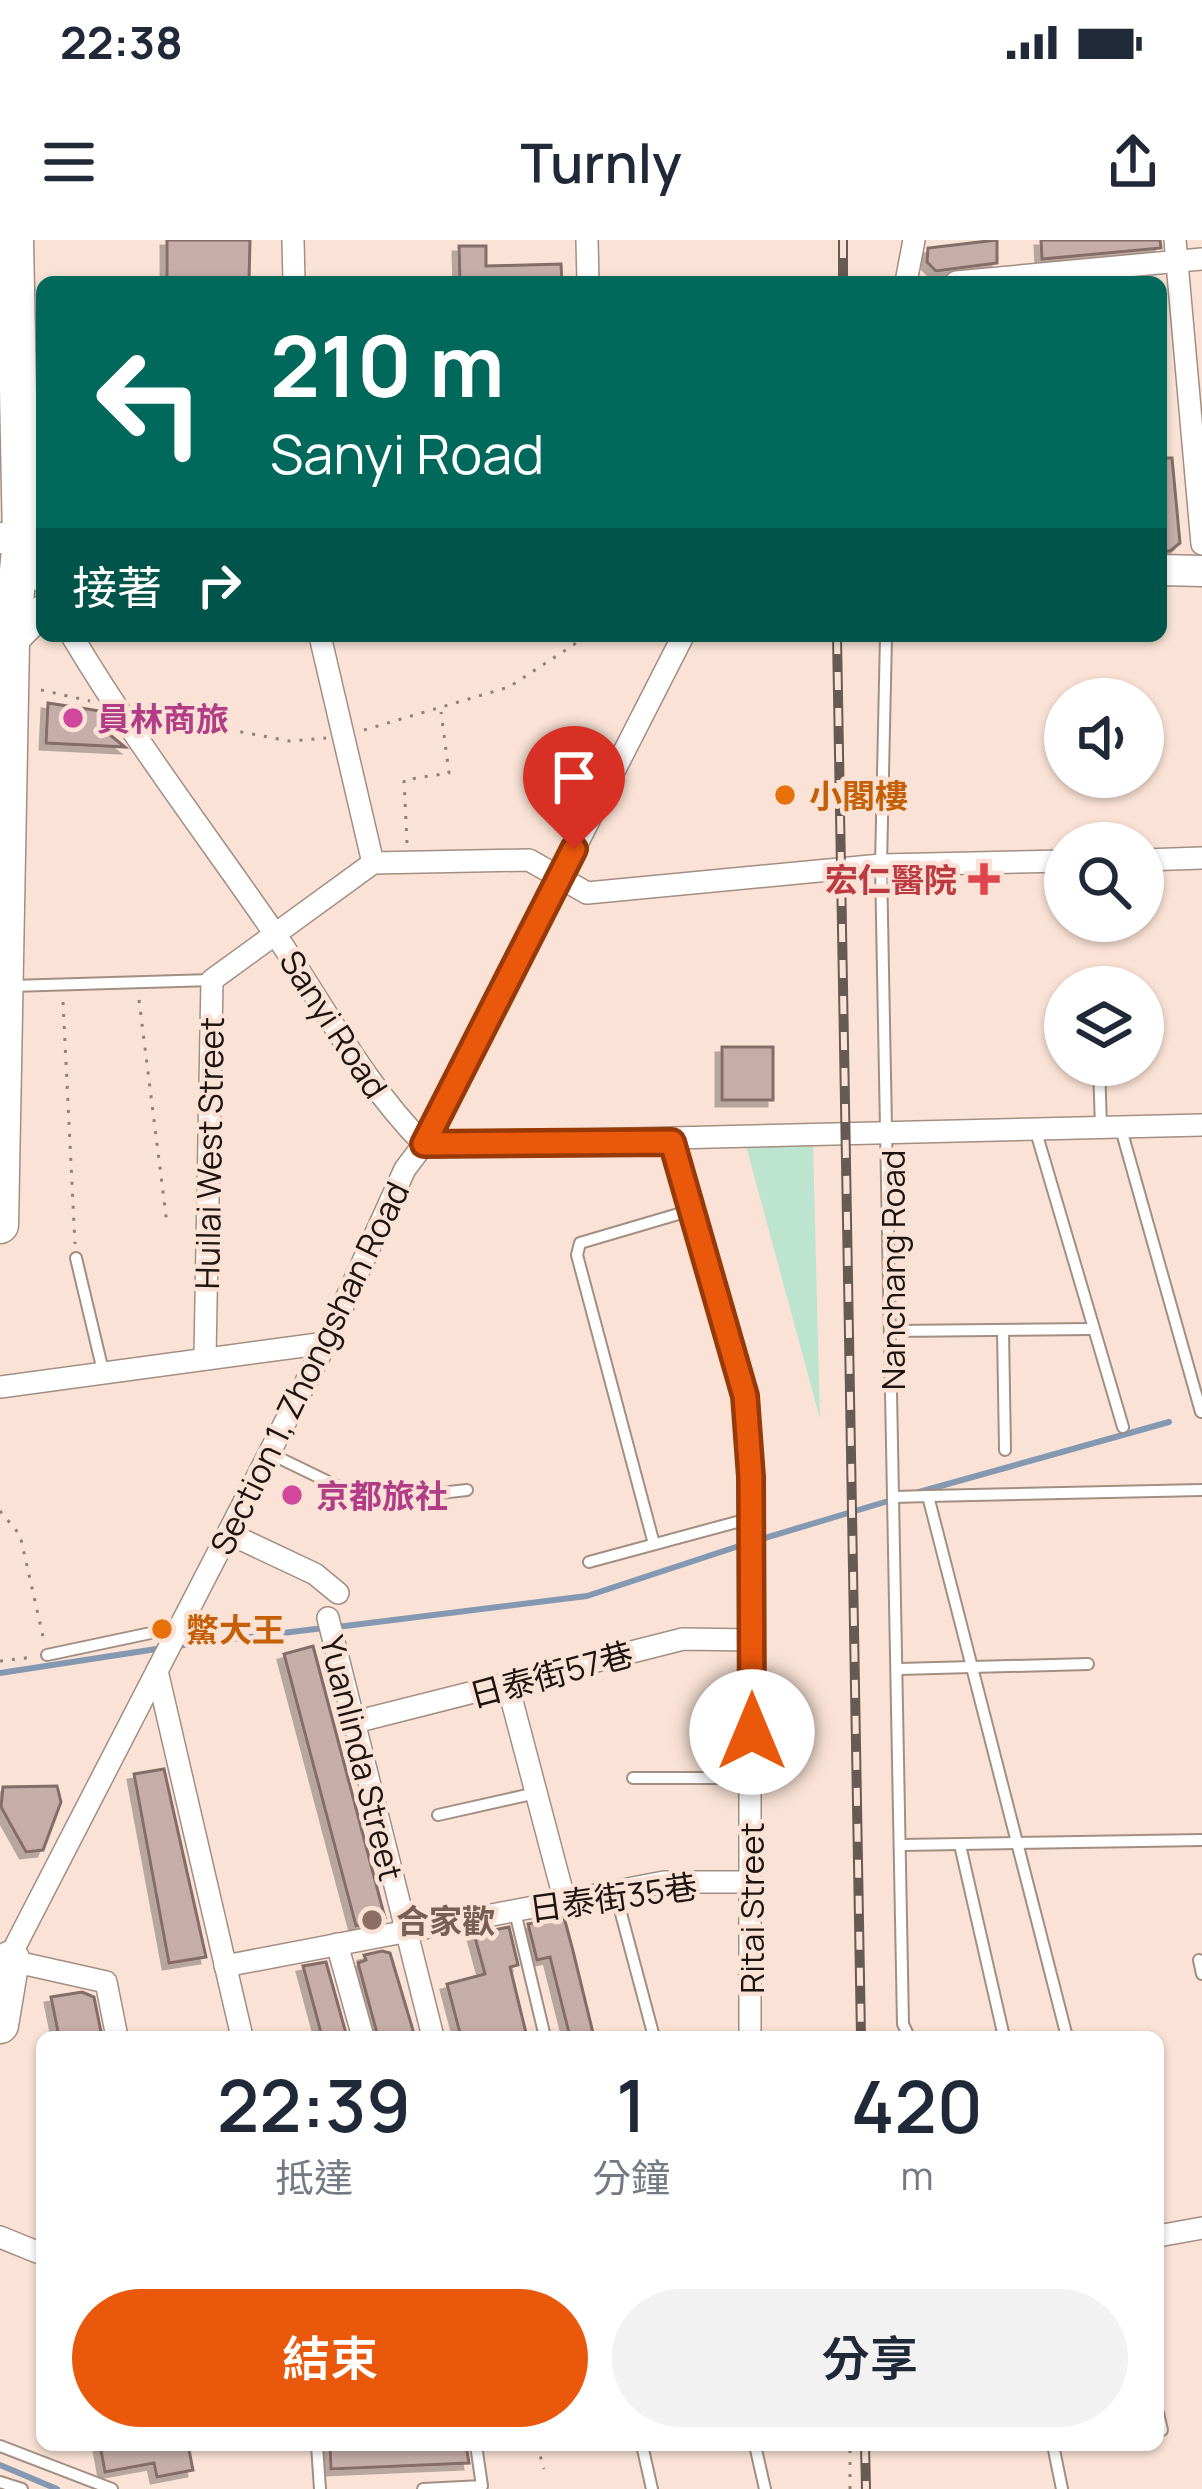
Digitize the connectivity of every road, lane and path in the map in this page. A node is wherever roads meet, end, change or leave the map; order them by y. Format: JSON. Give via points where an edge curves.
{"nodes":[{"id":1,"x":15,"y":240,"type":"edge"},
{"id":2,"x":293,"y":240,"type":"edge"},
{"id":3,"x":586,"y":240,"type":"edge"},
{"id":4,"x":914,"y":240,"type":"edge"},
{"id":5,"x":1176,"y":251,"type":"edge"},
{"id":6,"x":1202,"y":259,"type":"edge"},
{"id":7,"x":294,"y":276,"type":"edge"},
{"id":8,"x":588,"y":276,"type":"edge"},
{"id":9,"x":908,"y":276,"type":"edge"},
{"id":10,"x":999,"y":276,"type":"edge"},
{"id":11,"x":32,"y":459,"type":"edge"},
{"id":12,"x":21,"y":540,"type":"edge"},
{"id":13,"x":1202,"y":544,"type":"edge"},
{"id":14,"x":36,"y":570,"type":"edge"},
{"id":15,"x":1167,"y":570,"type":"edge"},
{"id":16,"x":1202,"y":571,"type":"edge"},
{"id":17,"x":36,"y":617,"type":"edge"},
{"id":18,"x":76,"y":642,"type":"edge"},
{"id":19,"x":321,"y":642,"type":"edge"},
{"id":20,"x":680,"y":642,"type":"edge"},
{"id":21,"x":886,"y":642,"type":"edge"},
{"id":22,"x":11,"y":643,"type":"junction"},
{"id":23,"x":440,"y":711,"type":"dead end"},
{"id":24,"x":1202,"y":858,"type":"edge"},
{"id":25,"x":1164,"y":859,"type":"edge"},
{"id":26,"x":409,"y":862,"type":"junction"},
{"id":27,"x":1044,"y":862,"type":"edge"},
{"id":28,"x":373,"y":863,"type":"junction"},
{"id":29,"x":881,"y":866,"type":"junction"},
{"id":30,"x":560,"y":876,"type":"junction"},
{"id":31,"x":276,"y":935,"type":"junction"},
{"id":32,"x":212,"y":980,"type":"junction"},
{"id":33,"x":136,"y":982,"type":"junction"},
{"id":34,"x":4,"y":986,"type":"edge"},
{"id":35,"x":63,"y":986,"type":"junction"},
{"id":36,"x":1103,"y":1086,"type":"edge"},
{"id":37,"x":1202,"y":1125,"type":"edge"},
{"id":38,"x":1111,"y":1130,"type":"junction"},
{"id":39,"x":1036,"y":1132,"type":"junction"},
{"id":40,"x":886,"y":1136,"type":"junction"},
{"id":41,"x":672,"y":1142,"type":"junction"},
{"id":42,"x":424,"y":1144,"type":"junction"},
{"id":43,"x":692,"y":1210,"type":"junction"},
{"id":44,"x":167,"y":1224,"type":"dead end"},
{"id":45,"x":0,"y":1225,"type":"edge"},
{"id":46,"x":76,"y":1258,"type":"joint"},
{"id":47,"x":1091,"y":1329,"type":"junction"},
{"id":48,"x":1004,"y":1330,"type":"junction"},
{"id":49,"x":891,"y":1331,"type":"junction"},
{"id":50,"x":326,"y":1343,"type":"junction"},
{"id":51,"x":205,"y":1356,"type":"junction"},
{"id":52,"x":103,"y":1371,"type":"junction"},
{"id":53,"x":0,"y":1387,"type":"edge"},
{"id":54,"x":1201,"y":1412,"type":"edge"},
{"id":55,"x":1123,"y":1427,"type":"dead end"},
{"id":56,"x":1005,"y":1450,"type":"dead end"},
{"id":57,"x":271,"y":1454,"type":"junction"},
{"id":58,"x":467,"y":1490,"type":"dead end"},
{"id":59,"x":1202,"y":1490,"type":"edge"},
{"id":60,"x":928,"y":1496,"type":"junction"},
{"id":61,"x":895,"y":1497,"type":"junction"},
{"id":62,"x":0,"y":1511,"type":"edge"},
{"id":63,"x":752,"y":1518,"type":"junction"},
{"id":64,"x":230,"y":1534,"type":"junction"},
{"id":65,"x":654,"y":1544,"type":"junction"},
{"id":66,"x":589,"y":1562,"type":"dead end"},
{"id":67,"x":338,"y":1593,"type":"dead end"},
{"id":68,"x":328,"y":1618,"type":"dead end"},
{"id":69,"x":181,"y":1627,"type":"junction"},
{"id":70,"x":753,"y":1640,"type":"junction"},
{"id":71,"x":47,"y":1655,"type":"junction"},
{"id":72,"x":0,"y":1660,"type":"edge"},
{"id":73,"x":1088,"y":1664,"type":"dead end"},
{"id":74,"x":971,"y":1667,"type":"junction"},
{"id":75,"x":898,"y":1669,"type":"junction"},
{"id":76,"x":157,"y":1671,"type":"junction"},
{"id":77,"x":508,"y":1686,"type":"junction"},
{"id":78,"x":350,"y":1724,"type":"junction"},
{"id":79,"x":633,"y":1778,"type":"dead end"},
{"id":80,"x":752,"y":1778,"type":"junction"},
{"id":81,"x":536,"y":1793,"type":"junction"},
{"id":82,"x":438,"y":1815,"type":"dead end"},
{"id":83,"x":1202,"y":1840,"type":"edge"},
{"id":84,"x":1016,"y":1844,"type":"junction"},
{"id":85,"x":902,"y":1845,"type":"junction"},
{"id":86,"x":960,"y":1845,"type":"junction"},
{"id":87,"x":751,"y":1882,"type":"junction"},
{"id":88,"x":615,"y":1891,"type":"junction"},
{"id":89,"x":565,"y":1902,"type":"junction"},
{"id":90,"x":515,"y":1911,"type":"junction"},
{"id":91,"x":405,"y":1931,"type":"junction"},
{"id":92,"x":337,"y":1944,"type":"junction"},
{"id":93,"x":4,"y":1963,"type":"edge"},
{"id":94,"x":225,"y":1966,"type":"junction"},
{"id":95,"x":0,"y":2025,"type":"edge"},
{"id":96,"x":116,"y":2031,"type":"edge"},
{"id":97,"x":241,"y":2031,"type":"edge"},
{"id":98,"x":361,"y":2031,"type":"edge"},
{"id":99,"x":431,"y":2031,"type":"edge"},
{"id":100,"x":544,"y":2031,"type":"edge"},
{"id":101,"x":652,"y":2031,"type":"edge"},
{"id":102,"x":750,"y":2031,"type":"edge"},
{"id":103,"x":906,"y":2031,"type":"edge"},
{"id":104,"x":1003,"y":2031,"type":"edge"},
{"id":105,"x":1065,"y":2031,"type":"edge"},
{"id":106,"x":1202,"y":2228,"type":"edge"},
{"id":107,"x":1164,"y":2235,"type":"edge"},
{"id":108,"x":0,"y":2237,"type":"edge"},
{"id":109,"x":36,"y":2252,"type":"edge"},
{"id":110,"x":0,"y":2446,"type":"edge"},
{"id":111,"x":317,"y":2451,"type":"edge"},
{"id":112,"x":477,"y":2451,"type":"edge"},
{"id":113,"x":539,"y":2451,"type":"edge"},
{"id":114,"x":643,"y":2451,"type":"edge"},
{"id":115,"x":756,"y":2451,"type":"edge"},
{"id":116,"x":850,"y":2451,"type":"edge"},
{"id":117,"x":1054,"y":2451,"type":"edge"},
{"id":118,"x":544,"y":2468,"type":"dead end"},
{"id":119,"x":0,"y":2482,"type":"edge"},
{"id":120,"x":22,"y":2489,"type":"edge"},
{"id":121,"x":112,"y":2489,"type":"edge"},
{"id":122,"x":320,"y":2489,"type":"edge"},
{"id":123,"x":423,"y":2489,"type":"edge"},
{"id":124,"x":652,"y":2489,"type":"edge"},
{"id":125,"x":765,"y":2489,"type":"edge"},
{"id":126,"x":850,"y":2489,"type":"edge"},
{"id":127,"x":1062,"y":2489,"type":"edge"}],
"edges":[{"from":1,"to":11,"type":"main road"},
{"from":2,"to":7,"type":"street"},
{"from":3,"to":8,"type":"street"},
{"from":4,"to":9,"type":"street"},
{"from":5,"to":6,"type":"street"},
{"from":5,"to":10,"type":"street"},
{"from":5,"to":13,"type":"street"},
{"from":11,"to":12,"type":"main road"},
{"from":12,"to":14,"type":"street"},
{"from":12,"to":22,"type":"main road"},
{"from":15,"to":16,"type":"street"},
{"from":17,"to":22,"type":"street"},
{"from":18,"to":31,"type":"street","name":"Sanyi Road","via":[[127,728]]},
{"from":19,"to":28,"type":"street"},
{"from":20,"to":30,"type":"street","name":"Section 1, Zhongshan Road"},
{"from":21,"to":29,"type":"lane"},
{"from":22,"to":34,"type":"main road"},
{"from":23,"to":26,"type":"path","via":[[449,773],[404,780]]},
{"from":24,"to":25,"type":"street"},
{"from":26,"to":28,"type":"street"},
{"from":26,"to":30,"type":"street","via":[[529,860]]},
{"from":27,"to":29,"type":"street"},
{"from":28,"to":31,"type":"street","name":"Huilai West Street"},
{"from":29,"to":30,"type":"street","via":[[587,892]]},
{"from":29,"to":40,"type":"lane"},
{"from":30,"to":42,"type":"street","name":"Section 1, Zhongshan Road"},
{"from":31,"to":32,"type":"street","name":"Huilai West Street"},
{"from":31,"to":42,"type":"street","name":"Sanyi Road","via":[[384,1104]]},
{"from":32,"to":33,"type":"lane"},
{"from":32,"to":51,"type":"street","name":"Huilai West Street"},
{"from":33,"to":35,"type":"lane"},
{"from":33,"to":44,"type":"path"},
{"from":34,"to":35,"type":"lane"},
{"from":34,"to":45,"type":"main road"},
{"from":35,"to":46,"type":"path"},
{"from":36,"to":38,"type":"lane"},
{"from":37,"to":38,"type":"street","name":"Nanchang Road"},
{"from":38,"to":39,"type":"street","name":"Nanchang Road"},
{"from":38,"to":54,"type":"lane"},
{"from":39,"to":40,"type":"street","name":"Nanchang Road"},
{"from":39,"to":47,"type":"lane"},
{"from":40,"to":41,"type":"street"},
{"from":40,"to":49,"type":"lane","name":"Nanchang Road"},
{"from":41,"to":42,"type":"street"},
{"from":41,"to":43,"type":"street","name":"Ritai Street"},
{"from":42,"to":50,"type":"street","name":"Section 1, Zhongshan Road","via":[[405,1169]]},
{"from":43,"to":63,"type":"street","name":"Ritai Street","via":[[745,1396]]},
{"from":43,"to":65,"type":"lane","via":[[580,1243],[578,1255]]},
{"from":46,"to":52,"type":"lane"},
{"from":47,"to":48,"type":"lane"},
{"from":47,"to":55,"type":"lane"},
{"from":48,"to":49,"type":"lane"},
{"from":48,"to":56,"type":"lane"},
{"from":49,"to":61,"type":"lane","name":"Nanchang Road"},
{"from":50,"to":51,"type":"street"},
{"from":50,"to":57,"type":"street","name":"Section 1, Zhongshan Road"},
{"from":51,"to":52,"type":"street"},
{"from":52,"to":53,"type":"street"},
{"from":57,"to":58,"type":"lane","via":[[368,1501]]},
{"from":57,"to":64,"type":"street","name":"Section 1, Zhongshan Road"},
{"from":59,"to":60,"type":"lane"},
{"from":60,"to":61,"type":"lane"},
{"from":60,"to":74,"type":"lane"},
{"from":61,"to":75,"type":"lane","name":"Nanchang Road"},
{"from":62,"to":71,"type":"path","via":[[20,1535]]},
{"from":63,"to":65,"type":"lane"},
{"from":63,"to":70,"type":"street","name":"Ritai Street"},
{"from":64,"to":67,"type":"street"},
{"from":64,"to":69,"type":"street","name":"Section 1, Zhongshan Road"},
{"from":65,"to":66,"type":"lane"},
{"from":68,"to":78,"type":"street","name":"Yuanlinda Street"},
{"from":69,"to":71,"type":"lane"},
{"from":69,"to":76,"type":"street","name":"Section 1, Zhongshan Road"},
{"from":70,"to":77,"type":"street","name":"日泰街57巷","via":[[683,1639]]},
{"from":70,"to":80,"type":"street","name":"Ritai Street"},
{"from":71,"to":72,"type":"path"},
{"from":73,"to":74,"type":"lane"},
{"from":74,"to":75,"type":"lane"},
{"from":74,"to":84,"type":"lane"},
{"from":75,"to":85,"type":"lane","name":"Nanchang Road"},
{"from":76,"to":93,"type":"street","name":"Section 1, Zhongshan Road"},
{"from":76,"to":94,"type":"street"},
{"from":77,"to":78,"type":"street","name":"日泰街57巷"},
{"from":77,"to":81,"type":"street"},
{"from":78,"to":91,"type":"street","name":"Yuanlinda Street"},
{"from":79,"to":80,"type":"lane"},
{"from":80,"to":87,"type":"street","name":"Ritai Street"},
{"from":81,"to":82,"type":"lane"},
{"from":81,"to":89,"type":"street"},
{"from":83,"to":84,"type":"lane"},
{"from":84,"to":86,"type":"lane"},
{"from":84,"to":105,"type":"lane"},
{"from":85,"to":86,"type":"lane"},
{"from":85,"to":103,"type":"lane","name":"Nanchang Road"},
{"from":86,"to":104,"type":"lane"},
{"from":87,"to":88,"type":"street","name":"日泰街35巷"},
{"from":87,"to":102,"type":"street","name":"Ritai Street"},
{"from":88,"to":89,"type":"street","name":"日泰街35巷"},
{"from":88,"to":101,"type":"lane"},
{"from":89,"to":90,"type":"street","name":"日泰街35巷"},
{"from":90,"to":91,"type":"street","name":"日泰街35巷"},
{"from":90,"to":100,"type":"lane"},
{"from":91,"to":92,"type":"street","name":"日泰街35巷"},
{"from":91,"to":99,"type":"street","name":"Yuanlinda Street"},
{"from":92,"to":94,"type":"street","name":"日泰街35巷"},
{"from":92,"to":98,"type":"street"},
{"from":93,"to":95,"type":"main road"},
{"from":93,"to":96,"type":"street","via":[[106,1982]]},
{"from":94,"to":97,"type":"street"},
{"from":106,"to":107,"type":"street"},
{"from":108,"to":109,"type":"street"},
{"from":110,"to":121,"type":"lane"},
{"from":111,"to":122,"type":"lane"},
{"from":112,"to":123,"type":"lane","via":[[482,2486]]},
{"from":113,"to":118,"type":"path"},
{"from":114,"to":124,"type":"lane"},
{"from":115,"to":125,"type":"lane"},
{"from":116,"to":126,"type":"path"},
{"from":117,"to":127,"type":"lane"},
{"from":119,"to":120,"type":"lane"}]}
